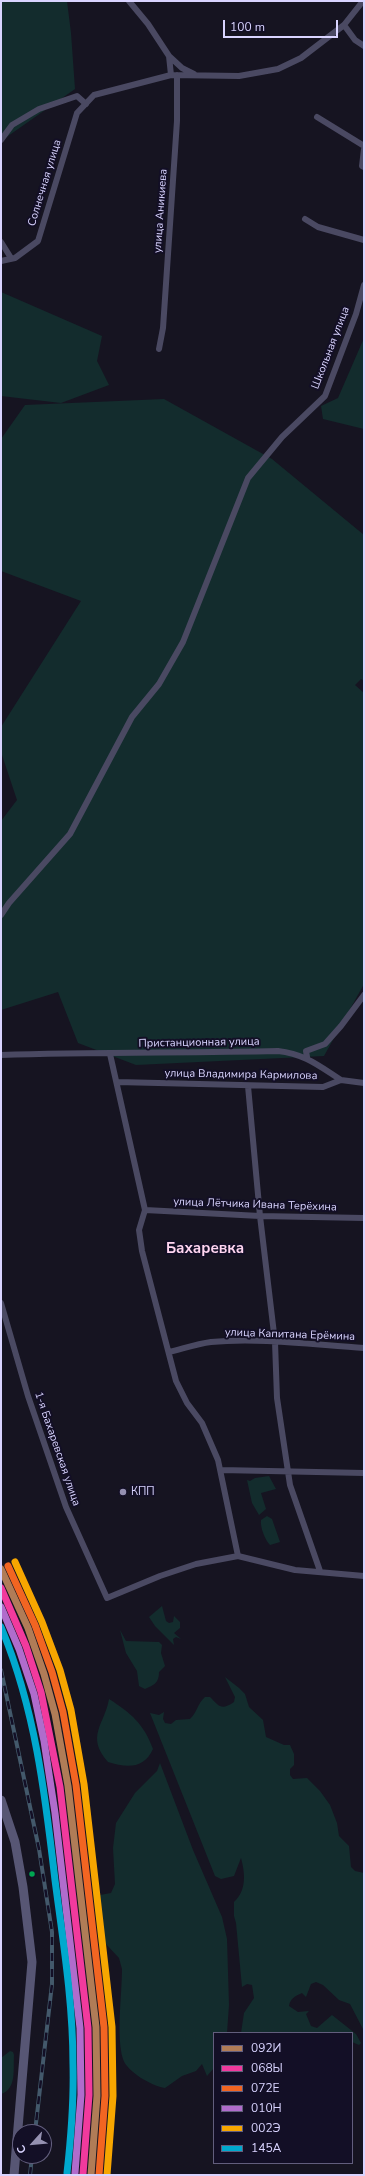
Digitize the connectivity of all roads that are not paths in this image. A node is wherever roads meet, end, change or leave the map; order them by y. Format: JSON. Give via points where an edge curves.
{"nodes":[{"id":1,"x":129,"y":1,"type":"edge"},
{"id":2,"x":363,"y":1,"type":"edge"},
{"id":3,"x":344,"y":25,"type":"junction"},
{"id":4,"x":364,"y":46,"type":"edge"},
{"id":5,"x":169,"y":56,"type":"junction"},
{"id":6,"x":174,"y":75,"type":"junction"},
{"id":7,"x":195,"y":75,"type":"junction"},
{"id":8,"x":86,"y":104,"type":"junction"},
{"id":9,"x":318,"y":117,"type":"dead end"},
{"id":10,"x":1,"y":140,"type":"edge"},
{"id":11,"x":364,"y":146,"type":"edge"},
{"id":12,"x":364,"y":149,"type":"edge"},
{"id":13,"x":364,"y":167,"type":"edge"},
{"id":14,"x":305,"y":219,"type":"dead end"},
{"id":15,"x":364,"y":240,"type":"edge"},
{"id":16,"x":1,"y":242,"type":"edge"},
{"id":17,"x":11,"y":258,"type":"junction"},
{"id":18,"x":1,"y":261,"type":"edge"},
{"id":19,"x":364,"y":285,"type":"edge"},
{"id":20,"x":159,"y":349,"type":"dead end"},
{"id":21,"x":1,"y":915,"type":"edge"},
{"id":22,"x":364,"y":995,"type":"edge"},
{"id":23,"x":110,"y":1054,"type":"junction"},
{"id":24,"x":1,"y":1055,"type":"edge"},
{"id":25,"x":307,"y":1058,"type":"junction"},
{"id":26,"x":341,"y":1080,"type":"junction"},
{"id":27,"x":116,"y":1082,"type":"junction"},
{"id":28,"x":364,"y":1083,"type":"edge"},
{"id":29,"x":248,"y":1086,"type":"junction"},
{"id":30,"x":145,"y":1210,"type":"junction"},
{"id":31,"x":260,"y":1216,"type":"junction"},
{"id":32,"x":364,"y":1218,"type":"edge"},
{"id":33,"x":1,"y":1303,"type":"edge"},
{"id":34,"x":275,"y":1342,"type":"junction"},
{"id":35,"x":364,"y":1348,"type":"edge"},
{"id":36,"x":169,"y":1352,"type":"junction"},
{"id":37,"x":221,"y":1470,"type":"junction"},
{"id":38,"x":288,"y":1471,"type":"junction"},
{"id":39,"x":364,"y":1473,"type":"edge"},
{"id":40,"x":238,"y":1556,"type":"junction"},
{"id":41,"x":320,"y":1571,"type":"junction"},
{"id":42,"x":364,"y":1576,"type":"edge"},
{"id":43,"x":1,"y":1800,"type":"edge"},
{"id":44,"x":14,"y":2175,"type":"edge"}],
"edges":[{"from":1,"to":5,"type":"street","via":[[144,18]]},
{"from":2,"to":3,"type":"street"},
{"from":3,"to":4,"type":"street","via":[[355,40]]},
{"from":3,"to":7,"type":"street","via":[[301,58],[278,69],[239,76]]},
{"from":5,"to":6,"type":"street","name":"улица Аникиева"},
{"from":5,"to":7,"type":"street","via":[[182,68]]},
{"from":6,"to":7,"type":"street"},
{"from":6,"to":8,"type":"street","via":[[94,95]]},
{"from":6,"to":20,"type":"street","name":"улица Аникиева","via":[[177,121],[163,328]]},
{"from":8,"to":10,"type":"street","via":[[77,96],[39,109],[12,125]]},
{"from":8,"to":17,"type":"street","name":"Солнечная улица","via":[[77,113],[38,241]]},
{"from":9,"to":11,"type":"street"},
{"from":12,"to":13,"type":"street"},
{"from":14,"to":15,"type":"street","via":[[318,227]]},
{"from":16,"to":17,"type":"street"},
{"from":17,"to":18,"type":"street","name":"Солнечная улица"},
{"from":19,"to":21,"type":"street","name":"Школьная улица","via":[[356,314],[325,396],[282,437],[248,478],[183,642],[159,684],[132,717],[70,834],[8,903]]},
{"from":22,"to":25,"type":"street","via":[[325,1044],[306,1051]]},
{"from":23,"to":24,"type":"street","name":"Пристанционная улица","via":[[79,1052]]},
{"from":23,"to":25,"type":"street","name":"Пристанционная улица","via":[[278,1051]]},
{"from":23,"to":27,"type":"street"},
{"from":25,"to":26,"type":"street","name":"Пристанционная улица"},
{"from":26,"to":28,"type":"street","name":"улица Владимира Кармилова"},
{"from":26,"to":29,"type":"street","name":"улица Владимира Кармилова","via":[[323,1087]]},
{"from":27,"to":29,"type":"street","name":"улица Владимира Кармилова"},
{"from":27,"to":30,"type":"street"},
{"from":29,"to":31,"type":"street"},
{"from":30,"to":31,"type":"street","name":"улица Лётчика Ивана Терёхина"},
{"from":30,"to":36,"type":"street","via":[[140,1222],[140,1245]]},
{"from":31,"to":32,"type":"street","name":"улица Лётчика Ивана Терёхина"},
{"from":31,"to":34,"type":"street"},
{"from":33,"to":40,"type":"street","name":"1-я Бахаревская улица","via":[[28,1396],[66,1507],[107,1598],[189,1566]]},
{"from":34,"to":35,"type":"street","name":"улица Капитана Ерёмина"},
{"from":34,"to":36,"type":"street","name":"улица Капитана Ерёмина","via":[[211,1342]]},
{"from":34,"to":38,"type":"street","via":[[277,1398]]},
{"from":36,"to":37,"type":"street","via":[[179,1389],[207,1434]]},
{"from":37,"to":38,"type":"street"},
{"from":37,"to":40,"type":"street"},
{"from":38,"to":39,"type":"street"},
{"from":38,"to":41,"type":"street","via":[[294,1498]]},
{"from":40,"to":41,"type":"street","via":[[279,1567]]},
{"from":41,"to":42,"type":"street"},
{"from":43,"to":44,"type":"main road","via":[[15,1842],[32,1962]]}]}
